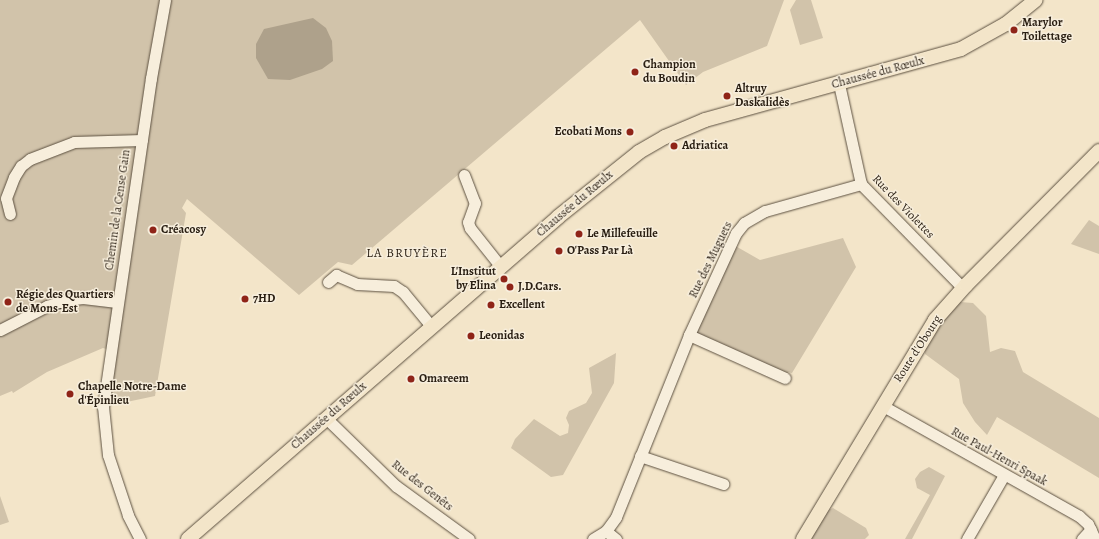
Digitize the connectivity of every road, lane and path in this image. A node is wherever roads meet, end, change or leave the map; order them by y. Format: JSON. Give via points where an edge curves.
{"nodes":[{"id":1,"x":165,"y":0,"type":"edge"},
{"id":2,"x":1036,"y":0,"type":"edge"},
{"id":3,"x":839,"y":84,"type":"junction"},
{"id":4,"x":142,"y":140,"type":"junction"},
{"id":5,"x":1099,"y":151,"type":"edge"},
{"id":6,"x":464,"y":175,"type":"dead end"},
{"id":7,"x":861,"y":184,"type":"junction"},
{"id":8,"x":10,"y":214,"type":"dead end"},
{"id":9,"x":501,"y":267,"type":"junction"},
{"id":10,"x":328,"y":282,"type":"dead end"},
{"id":11,"x":963,"y":288,"type":"junction"},
{"id":12,"x":117,"y":302,"type":"junction"},
{"id":13,"x":432,"y":327,"type":"junction"},
{"id":14,"x":0,"y":330,"type":"edge"},
{"id":15,"x":689,"y":335,"type":"junction"},
{"id":16,"x":785,"y":378,"type":"dead end"},
{"id":17,"x":883,"y":406,"type":"junction"},
{"id":18,"x":326,"y":418,"type":"junction"},
{"id":19,"x":640,"y":456,"type":"junction"},
{"id":20,"x":1004,"y":475,"type":"junction"},
{"id":21,"x":723,"y":484,"type":"dead end"},
{"id":22,"x":606,"y":531,"type":"junction"},
{"id":23,"x":1093,"y":534,"type":"edge"},
{"id":24,"x":140,"y":539,"type":"edge"},
{"id":25,"x":188,"y":539,"type":"edge"},
{"id":26,"x":469,"y":539,"type":"edge"},
{"id":27,"x":593,"y":539,"type":"edge"},
{"id":28,"x":616,"y":539,"type":"edge"},
{"id":29,"x":803,"y":539,"type":"edge"},
{"id":30,"x":967,"y":539,"type":"edge"},
{"id":31,"x":1082,"y":539,"type":"edge"}],
"edges":[{"from":1,"to":4,"type":"street","name":"Chemin de la Cense Gain"},
{"from":2,"to":3,"type":"main road","name":"Chaussée du Rœulx","via":[[1006,24],[961,49]]},
{"from":3,"to":7,"type":"street","name":"Rue des Violettes"},
{"from":3,"to":9,"type":"main road","name":"Chaussée du Rœulx","via":[[721,116],[665,137],[622,164]]},
{"from":4,"to":8,"type":"street","via":[[74,142],[30,159],[21,166],[14,177],[6,198]]},
{"from":4,"to":12,"type":"street","name":"Chemin de la Cense Gain"},
{"from":5,"to":11,"type":"main road","name":"Route d'Obourg"},
{"from":6,"to":9,"type":"street","via":[[475,203],[468,222],[470,228]]},
{"from":7,"to":11,"type":"street","name":"Rue des Violettes"},
{"from":7,"to":15,"type":"street","name":"Rue des Muguets","via":[[765,211],[744,223],[736,234]]},
{"from":9,"to":13,"type":"main road","name":"Chaussée du Rœulx"},
{"from":10,"to":13,"type":"street","via":[[336,275],[357,284],[394,286],[403,292]]},
{"from":11,"to":17,"type":"main road","name":"Route d'Obourg","via":[[927,331]]},
{"from":12,"to":14,"type":"street","via":[[83,298],[65,300],[47,306]]},
{"from":12,"to":24,"type":"street","name":"Chemin de la Cense Gain","via":[[106,379],[104,428],[108,455],[126,508]]},
{"from":13,"to":18,"type":"main road","name":"Chaussée du Rœulx"},
{"from":15,"to":16,"type":"street"},
{"from":15,"to":19,"type":"street","name":"Rue des Muguets"},
{"from":17,"to":20,"type":"street","name":"Rue Paul-Henri Spaak"},
{"from":17,"to":29,"type":"main road","name":"Route d'Obourg"},
{"from":18,"to":25,"type":"main road","name":"Chaussée du Rœulx"},
{"from":18,"to":26,"type":"street","name":"Rue des Genêts","via":[[396,486]]},
{"from":19,"to":21,"type":"street"},
{"from":19,"to":22,"type":"street","name":"Rue des Muguets","via":[[616,517]]},
{"from":20,"to":23,"type":"street","name":"Rue Paul-Henri Spaak","via":[[1079,516]]},
{"from":20,"to":30,"type":"street"},
{"from":22,"to":27,"type":"street","name":"Rue des Muguets"},
{"from":22,"to":28,"type":"street"},
{"from":23,"to":31,"type":"street"}]}
